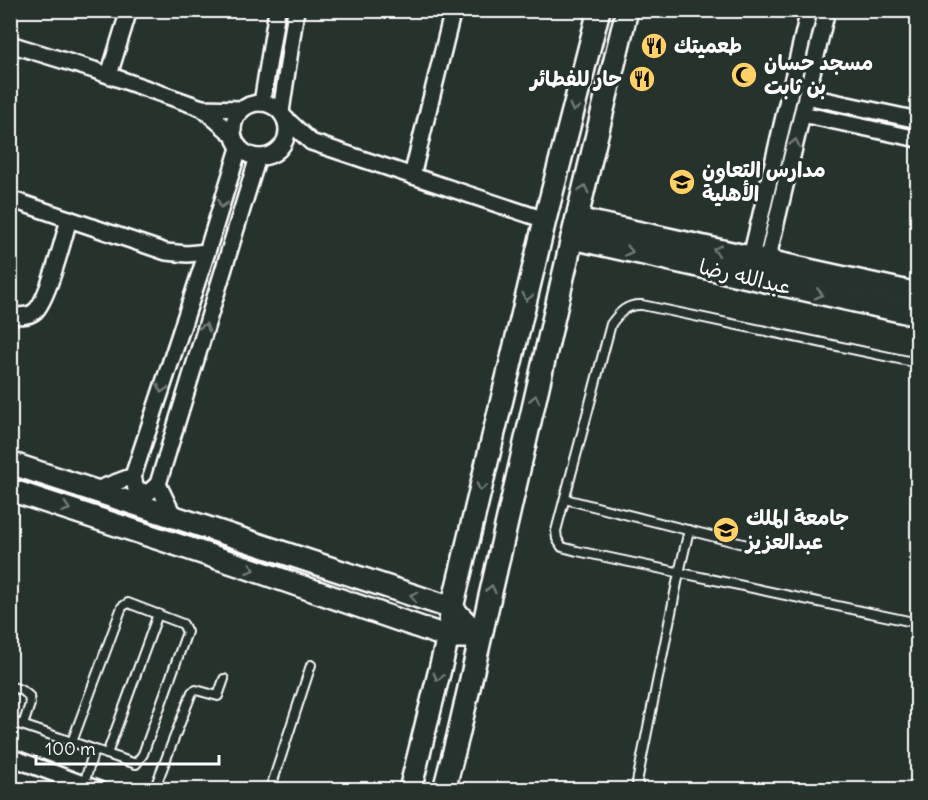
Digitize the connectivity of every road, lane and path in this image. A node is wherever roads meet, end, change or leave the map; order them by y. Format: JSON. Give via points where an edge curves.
{"nodes":[{"id":1,"x":129,"y":10,"type":"edge"},
{"id":2,"x":277,"y":10,"type":"edge"},
{"id":3,"x":296,"y":10,"type":"edge"},
{"id":4,"x":453,"y":10,"type":"edge"},
{"id":5,"x":599,"y":10,"type":"edge"},
{"id":6,"x":627,"y":10,"type":"edge"},
{"id":7,"x":808,"y":10,"type":"edge"},
{"id":8,"x":827,"y":10,"type":"edge"},
{"id":9,"x":10,"y":44,"type":"edge"},
{"id":10,"x":109,"y":75,"type":"junction"},
{"id":11,"x":806,"y":96,"type":"junction"},
{"id":12,"x":262,"y":103,"type":"junction"},
{"id":13,"x":202,"y":108,"type":"junction"},
{"id":14,"x":242,"y":109,"type":"junction"},
{"id":15,"x":802,"y":114,"type":"junction"},
{"id":16,"x":283,"y":115,"type":"junction"},
{"id":17,"x":918,"y":120,"type":"edge"},
{"id":18,"x":918,"y":139,"type":"edge"},
{"id":19,"x":236,"y":141,"type":"junction"},
{"id":20,"x":311,"y":142,"type":"junction"},
{"id":21,"x":278,"y":151,"type":"junction"},
{"id":22,"x":258,"y":157,"type":"junction"},
{"id":23,"x":412,"y":176,"type":"junction"},
{"id":24,"x":10,"y":199,"type":"edge"},
{"id":25,"x":69,"y":219,"type":"junction"},
{"id":26,"x":545,"y":220,"type":"junction"},
{"id":27,"x":574,"y":228,"type":"junction"},
{"id":28,"x":207,"y":252,"type":"junction"},
{"id":29,"x":772,"y":268,"type":"junction"},
{"id":30,"x":918,"y":294,"type":"edge"},
{"id":31,"x":10,"y":315,"type":"edge"},
{"id":32,"x":918,"y":315,"type":"edge"},
{"id":33,"x":918,"y":363,"type":"edge"},
{"id":34,"x":10,"y":463,"type":"edge"},
{"id":35,"x":133,"y":476,"type":"junction"},
{"id":36,"x":158,"y":484,"type":"junction"},
{"id":37,"x":10,"y":490,"type":"edge"},
{"id":38,"x":93,"y":491,"type":"junction"},
{"id":39,"x":565,"y":499,"type":"junction"},
{"id":40,"x":174,"y":517,"type":"junction"},
{"id":41,"x":689,"y":530,"type":"junction"},
{"id":42,"x":751,"y":546,"type":"dead end"},
{"id":43,"x":679,"y":573,"type":"junction"},
{"id":44,"x":452,"y":608,"type":"junction"},
{"id":45,"x":158,"y":614,"type":"junction"},
{"id":46,"x":918,"y":623,"type":"edge"},
{"id":47,"x":448,"y":637,"type":"junction"},
{"id":48,"x":480,"y":637,"type":"junction"},
{"id":49,"x":311,"y":664,"type":"dead end"},
{"id":50,"x":224,"y":679,"type":"dead end"},
{"id":51,"x":10,"y":686,"type":"edge"},
{"id":52,"x":10,"y":721,"type":"edge"},
{"id":53,"x":23,"y":725,"type":"junction"},
{"id":54,"x":72,"y":742,"type":"junction"},
{"id":55,"x":94,"y":750,"type":"junction"},
{"id":56,"x":107,"y":754,"type":"junction"},
{"id":57,"x":10,"y":757,"type":"edge"},
{"id":58,"x":84,"y":784,"type":"junction"},
{"id":59,"x":99,"y":789,"type":"edge"},
{"id":60,"x":154,"y":789,"type":"edge"},
{"id":61,"x":270,"y":789,"type":"edge"},
{"id":62,"x":410,"y":789,"type":"edge"},
{"id":63,"x":444,"y":789,"type":"edge"},
{"id":64,"x":641,"y":789,"type":"edge"}],
"edges":[{"from":1,"to":10,"type":"street"},
{"from":2,"to":12,"type":"street"},
{"from":3,"to":16,"type":"street"},
{"from":4,"to":23,"type":"street"},
{"from":5,"to":26,"type":"street","one_way":true},
{"from":27,"to":6,"type":"street","one_way":true},
{"from":7,"to":29,"type":"street"},
{"from":8,"to":11,"type":"street"},
{"from":9,"to":10,"type":"street"},
{"from":10,"to":13,"type":"street"},
{"from":11,"to":15,"type":"street"},
{"from":11,"to":17,"type":"street"},
{"from":12,"to":14,"type":"street"},
{"from":12,"to":16,"type":"street"},
{"from":13,"to":14,"type":"street"},
{"from":13,"to":19,"type":"street"},
{"from":14,"to":19,"type":"street","via":[[233,123]]},
{"from":15,"to":18,"type":"street"},
{"from":29,"to":15,"type":"street","one_way":true},
{"from":16,"to":20,"type":"street"},
{"from":16,"to":21,"type":"street","via":[[287,132]]},
{"from":19,"to":22,"type":"street","via":[[244,153]]},
{"from":19,"to":28,"type":"street","one_way":true},
{"from":20,"to":21,"type":"street"},
{"from":20,"to":23,"type":"street"},
{"from":21,"to":22,"type":"street"},
{"from":36,"to":22,"type":"street","one_way":true},
{"from":23,"to":26,"type":"street"},
{"from":24,"to":25,"type":"street"},
{"from":25,"to":28,"type":"street","via":[[166,252]]},
{"from":25,"to":31,"type":"street","via":[[43,301],[34,312],[19,317]]},
{"from":26,"to":44,"type":"street","one_way":true},
{"from":27,"to":29,"type":"street","name":"عبدالله رضا","one_way":true},
{"from":29,"to":27,"type":"street","name":"عبدالله رضا","one_way":true},
{"from":48,"to":27,"type":"street","one_way":true},
{"from":28,"to":35,"type":"street","one_way":true},
{"from":29,"to":30,"type":"street","name":"عبدالله رضا"},
{"from":29,"to":32,"type":"street","name":"عبدالله رضا","one_way":true},
{"from":33,"to":39,"type":"lane","via":[[633,304],[611,324]]},
{"from":34,"to":38,"type":"street"},
{"from":35,"to":36,"type":"street","via":[[136,489],[148,493]]},
{"from":35,"to":38,"type":"street"},
{"from":36,"to":40,"type":"street"},
{"from":37,"to":47,"type":"street","one_way":true},
{"from":38,"to":40,"type":"street"},
{"from":39,"to":41,"type":"lane"},
{"from":39,"to":43,"type":"lane","via":[[556,531],[562,547]]},
{"from":44,"to":40,"type":"street","one_way":true},
{"from":41,"to":42,"type":"lane"},
{"from":41,"to":43,"type":"lane"},
{"from":43,"to":46,"type":"lane"},
{"from":43,"to":64,"type":"lane","via":[[637,782]]},
{"from":44,"to":47,"type":"street"},
{"from":44,"to":48,"type":"street"},
{"from":45,"to":54,"type":"lane","via":[[128,603],[122,607]]},
{"from":45,"to":56,"type":"lane"},
{"from":45,"to":56,"type":"lane","via":[[187,628],[182,649],[140,760],[136,764]]},
{"from":47,"to":48,"type":"street"},
{"from":47,"to":62,"type":"street","one_way":true},
{"from":48,"to":63,"type":"street"},
{"from":49,"to":61,"type":"lane"},
{"from":50,"to":60,"type":"lane","via":[[218,696],[192,692]]},
{"from":51,"to":53,"type":"lane","via":[[29,696]]},
{"from":52,"to":53,"type":"lane"},
{"from":53,"to":54,"type":"lane"},
{"from":54,"to":55,"type":"lane"},
{"from":55,"to":56,"type":"lane"},
{"from":55,"to":58,"type":"lane"},
{"from":57,"to":58,"type":"street"},
{"from":58,"to":59,"type":"street"}]}
